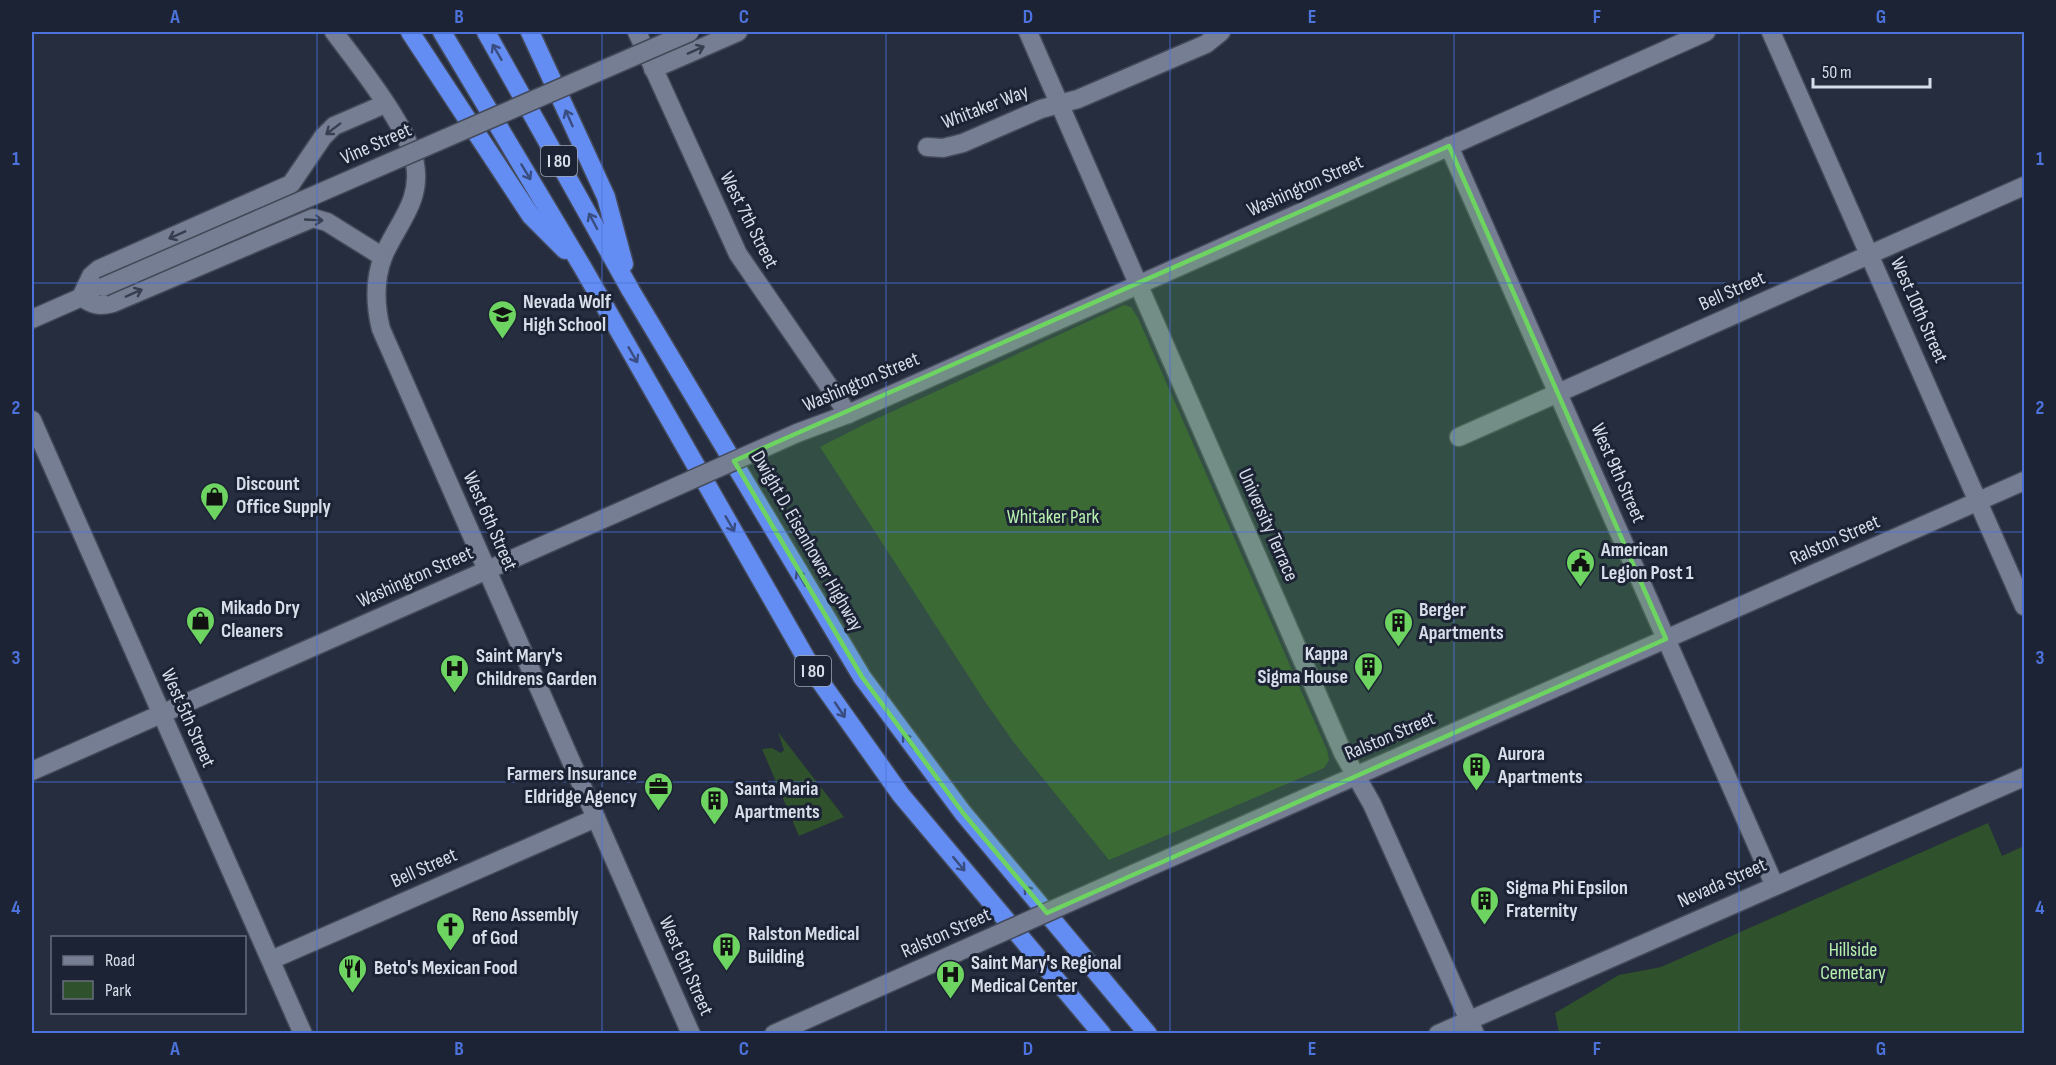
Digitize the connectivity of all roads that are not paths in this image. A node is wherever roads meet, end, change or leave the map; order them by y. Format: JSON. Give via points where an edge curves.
{"nodes":[{"id":1,"x":334,"y":32,"type":"edge"},
{"id":2,"x":410,"y":32,"type":"edge"},
{"id":3,"x":442,"y":32,"type":"edge"},
{"id":4,"x":486,"y":32,"type":"edge"},
{"id":5,"x":530,"y":32,"type":"edge"},
{"id":6,"x":639,"y":32,"type":"edge"},
{"id":7,"x":690,"y":32,"type":"edge"},
{"id":8,"x":738,"y":32,"type":"edge"},
{"id":9,"x":1028,"y":32,"type":"edge"},
{"id":10,"x":1221,"y":32,"type":"edge"},
{"id":11,"x":1706,"y":32,"type":"edge"},
{"id":12,"x":1772,"y":32,"type":"edge"},
{"id":13,"x":653,"y":69,"type":"junction"},
{"id":14,"x":385,"y":104,"type":"junction"},
{"id":15,"x":1059,"y":104,"type":"junction"},
{"id":16,"x":1449,"y":146,"type":"junction"},
{"id":17,"x":927,"y":147,"type":"dead end"},
{"id":18,"x":2025,"y":186,"type":"edge"},
{"id":19,"x":1870,"y":254,"type":"junction"},
{"id":20,"x":383,"y":257,"type":"junction"},
{"id":21,"x":583,"y":268,"type":"junction"},
{"id":22,"x":1138,"y":284,"type":"junction"},
{"id":23,"x":631,"y":291,"type":"junction"},
{"id":24,"x":81,"y":297,"type":"junction"},
{"id":25,"x":32,"y":319,"type":"edge"},
{"id":26,"x":1558,"y":392,"type":"junction"},
{"id":27,"x":848,"y":414,"type":"junction"},
{"id":28,"x":32,"y":420,"type":"edge"},
{"id":29,"x":1459,"y":437,"type":"dead end"},
{"id":30,"x":2025,"y":481,"type":"edge"},
{"id":31,"x":1979,"y":501,"type":"junction"},
{"id":32,"x":487,"y":570,"type":"junction"},
{"id":33,"x":2025,"y":606,"type":"edge"},
{"id":34,"x":1666,"y":639,"type":"junction"},
{"id":35,"x":161,"y":713,"type":"junction"},
{"id":36,"x":32,"y":771,"type":"edge"},
{"id":37,"x":1356,"y":775,"type":"junction"},
{"id":38,"x":2025,"y":777,"type":"edge"},
{"id":39,"x":596,"y":818,"type":"junction"},
{"id":40,"x":1774,"y":884,"type":"junction"},
{"id":41,"x":271,"y":960,"type":"junction"},
{"id":42,"x":1108,"y":986,"type":"junction"},
{"id":43,"x":1472,"y":1026,"type":"edge"},
{"id":44,"x":303,"y":1034,"type":"edge"},
{"id":45,"x":691,"y":1034,"type":"edge"},
{"id":46,"x":774,"y":1034,"type":"edge"},
{"id":47,"x":1102,"y":1034,"type":"edge"},
{"id":48,"x":1148,"y":1034,"type":"edge"},
{"id":49,"x":1155,"y":1034,"type":"edge"},
{"id":50,"x":1438,"y":1034,"type":"edge"}],
"edges":[{"from":1,"to":14,"type":"street","name":"West 6th Street"},
{"from":2,"to":21,"type":"highway","via":[[531,216]]},
{"from":3,"to":21,"type":"highway","number":"I 80","one_way":true},
{"from":23,"to":4,"type":"highway","name":"Dwight D. Eisenhower Highway","number":"I 80","one_way":true},
{"from":23,"to":5,"type":"highway","one_way":true,"via":[[606,197]]},
{"from":6,"to":13,"type":"street","name":"West 7th Street"},
{"from":7,"to":24,"type":"street","name":"Vine Street","bridge":true},
{"from":13,"to":8,"type":"street","one_way":true},
{"from":9,"to":15,"type":"street","name":"University Terrace"},
{"from":10,"to":15,"type":"street","name":"Whitaker Way","via":[[1206,44]]},
{"from":11,"to":16,"type":"street","name":"Washington Street"},
{"from":12,"to":19,"type":"street","name":"West 10th Street"},
{"from":13,"to":27,"type":"street","name":"West 7th Street","via":[[738,254]]},
{"from":14,"to":20,"type":"street","name":"West 6th Street","via":[[412,152],[417,175],[409,212]]},
{"from":14,"to":24,"type":"street","name":"Vine Street","one_way":true,"via":[[334,126],[291,184],[99,269],[85,285]]},
{"from":15,"to":17,"type":"street","name":"Whitaker Way","via":[[963,143]]},
{"from":15,"to":22,"type":"street","name":"University Terrace"},
{"from":16,"to":22,"type":"street","name":"Washington Street"},
{"from":16,"to":26,"type":"street","name":"West 9th Street"},
{"from":18,"to":19,"type":"street","name":"Bell Street"},
{"from":19,"to":26,"type":"street","name":"Bell Street"},
{"from":19,"to":31,"type":"street","name":"West 10th Street"},
{"from":24,"to":20,"type":"street","one_way":true,"via":[[102,306],[113,303],[313,218],[327,222]]},
{"from":20,"to":32,"type":"street","name":"West 6th Street","via":[[376,293],[381,329]]},
{"from":21,"to":47,"type":"highway","number":"I 80","one_way":true,"via":[[815,674],[901,795]]},
{"from":22,"to":27,"type":"street","name":"Washington Street"},
{"from":22,"to":37,"type":"street","name":"University Terrace"},
{"from":42,"to":23,"type":"highway","name":"Dwight D. Eisenhower Highway","number":"I 80","one_way":true,"via":[[963,813],[862,677]]},
{"from":24,"to":25,"type":"street","name":"Vine Street"},
{"from":26,"to":29,"type":"street","name":"Bell Street"},
{"from":26,"to":34,"type":"street","name":"West 9th Street"},
{"from":27,"to":32,"type":"street","name":"Washington Street","bridge":true},
{"from":28,"to":35,"type":"street","name":"West 5th Street"},
{"from":30,"to":31,"type":"street","name":"Ralston Street"},
{"from":31,"to":33,"type":"street","name":"West 10th Street"},
{"from":31,"to":34,"type":"street","name":"Ralston Street"},
{"from":32,"to":35,"type":"street","name":"Washington Street"},
{"from":32,"to":39,"type":"street","name":"West 6th Street"},
{"from":34,"to":37,"type":"street","name":"Ralston Street"},
{"from":34,"to":40,"type":"street","name":"West 9th Street"},
{"from":35,"to":36,"type":"street","name":"Washington Street"},
{"from":35,"to":41,"type":"street","name":"West 5th Street"},
{"from":37,"to":43,"type":"street","name":"University Terrace"},
{"from":37,"to":46,"type":"street","name":"Ralston Street","bridge":true},
{"from":38,"to":40,"type":"street","name":"Nevada Street"},
{"from":39,"to":41,"type":"street","name":"Bell Street"},
{"from":39,"to":45,"type":"street","name":"West 6th Street"},
{"from":40,"to":43,"type":"street","name":"Nevada Street"},
{"from":41,"to":44,"type":"street","name":"West 5th Street"},
{"from":42,"to":48,"type":"highway","name":"Dwight D. Eisenhower Highway","number":"I 80"},
{"from":42,"to":49,"type":"highway"},
{"from":43,"to":50,"type":"street","name":"Nevada Street"}]}
